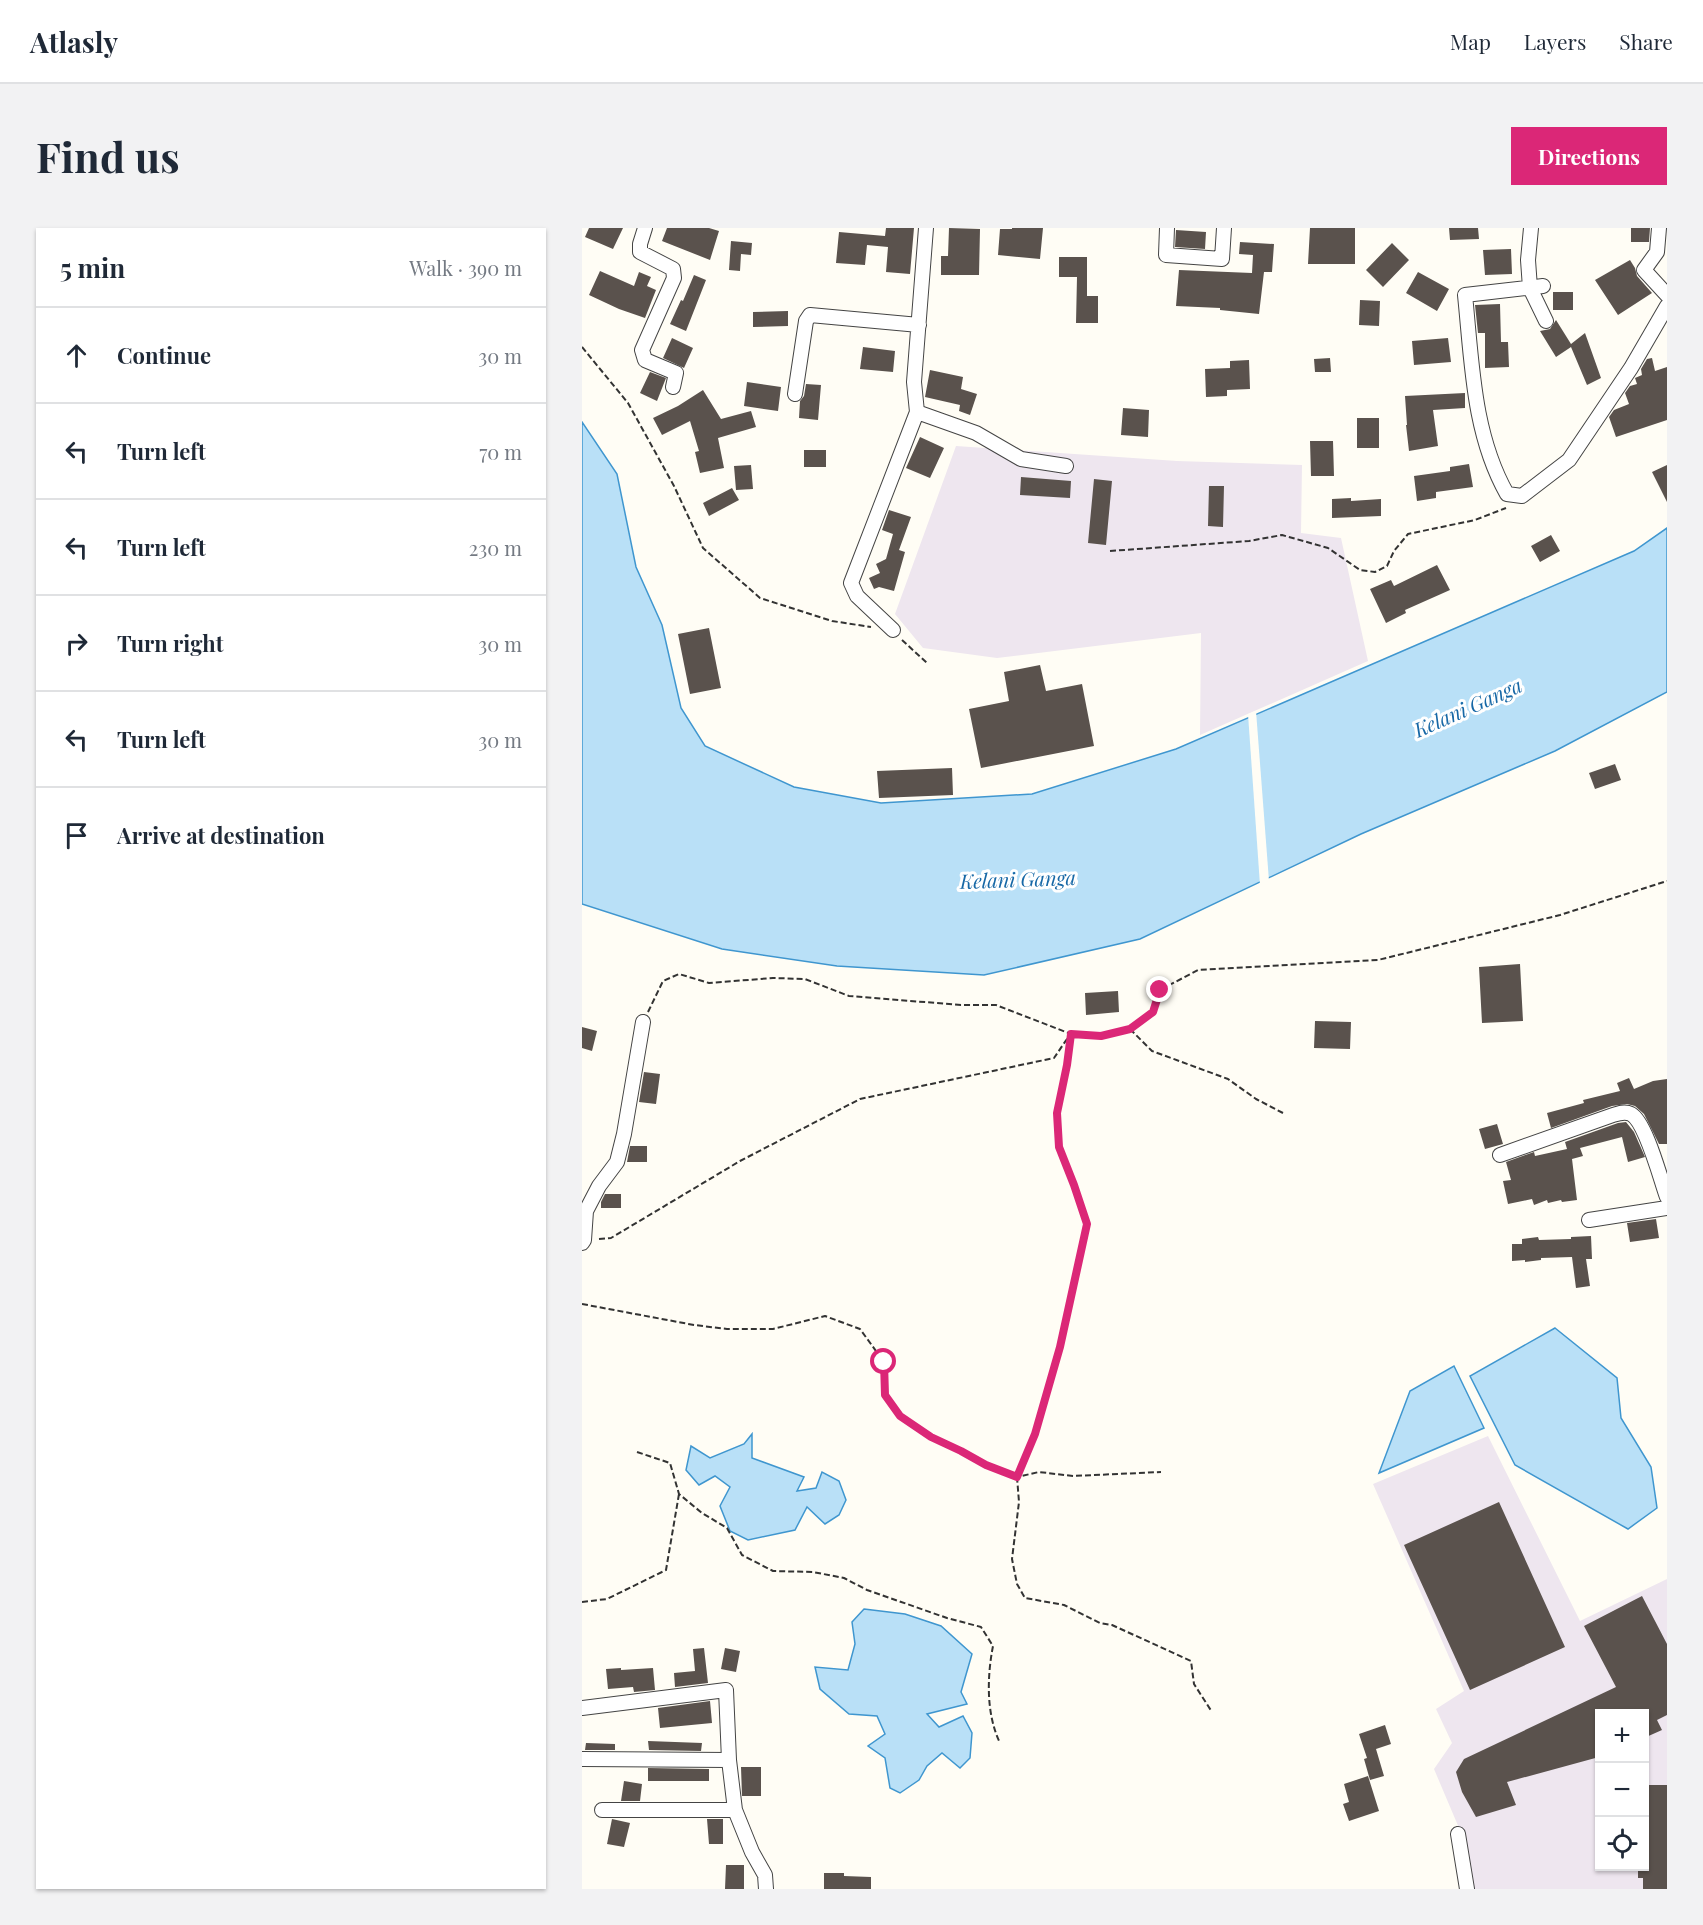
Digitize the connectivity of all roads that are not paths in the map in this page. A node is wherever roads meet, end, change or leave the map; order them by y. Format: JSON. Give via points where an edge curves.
{"nodes":[{"id":1,"x":645,"y":228,"type":"edge"},
{"id":2,"x":926,"y":228,"type":"edge"},
{"id":3,"x":1167,"y":228,"type":"edge"},
{"id":4,"x":1224,"y":228,"type":"edge"},
{"id":5,"x":1531,"y":228,"type":"edge"},
{"id":6,"x":1659,"y":228,"type":"edge"},
{"id":7,"x":1537,"y":287,"type":"junction"},
{"id":8,"x":1667,"y":295,"type":"edge"},
{"id":9,"x":1667,"y":306,"type":"edge"},
{"id":10,"x":1546,"y":321,"type":"dead end"},
{"id":11,"x":920,"y":326,"type":"junction"},
{"id":12,"x":673,"y":387,"type":"dead end"},
{"id":13,"x":795,"y":394,"type":"dead end"},
{"id":14,"x":917,"y":412,"type":"junction"},
{"id":15,"x":1066,"y":466,"type":"dead end"},
{"id":16,"x":893,"y":630,"type":"road end"},
{"id":17,"x":643,"y":1022,"type":"road end"},
{"id":18,"x":1500,"y":1155,"type":"dead end"},
{"id":19,"x":1667,"y":1197,"type":"edge"},
{"id":20,"x":1667,"y":1208,"type":"edge"},
{"id":21,"x":1589,"y":1220,"type":"dead end"},
{"id":22,"x":583,"y":1241,"type":"edge"},
{"id":23,"x":582,"y":1708,"type":"edge"},
{"id":24,"x":582,"y":1759,"type":"edge"},
{"id":25,"x":729,"y":1760,"type":"junction"},
{"id":26,"x":602,"y":1810,"type":"dead end"},
{"id":27,"x":735,"y":1810,"type":"junction"},
{"id":28,"x":1458,"y":1834,"type":"dead end"},
{"id":29,"x":766,"y":1889,"type":"edge"},
{"id":30,"x":1467,"y":1889,"type":"edge"}],
"edges":[{"from":1,"to":12,"type":"street","via":[[640,252],[673,269],[674,278],[642,350],[645,360],[676,373]]},
{"from":2,"to":11,"type":"street"},
{"from":3,"to":4,"type":"street","via":[[1166,255],[1222,259]]},
{"from":5,"to":7,"type":"street","via":[[1528,260]]},
{"from":6,"to":8,"type":"street","via":[[1658,252],[1644,270]]},
{"from":7,"to":9,"type":"street","via":[[1465,295],[1477,410],[1495,472],[1507,494],[1522,496],[1569,460]]},
{"from":7,"to":10,"type":"street"},
{"from":11,"to":13,"type":"street","via":[[810,315]]},
{"from":11,"to":14,"type":"street","via":[[914,382]]},
{"from":14,"to":15,"type":"street","via":[[976,433],[1021,459]]},
{"from":14,"to":16,"type":"street","via":[[851,583],[857,596]]},
{"from":17,"to":22,"type":"street","via":[[617,1162],[586,1211]]},
{"from":18,"to":19,"type":"street","via":[[1613,1115],[1629,1113],[1636,1118],[1659,1168]]},
{"from":20,"to":21,"type":"street"},
{"from":23,"to":25,"type":"street","via":[[726,1690]]},
{"from":24,"to":25,"type":"street"},
{"from":25,"to":27,"type":"street"},
{"from":26,"to":27,"type":"street"},
{"from":27,"to":29,"type":"street","via":[[765,1875]]},
{"from":28,"to":30,"type":"street"}]}
